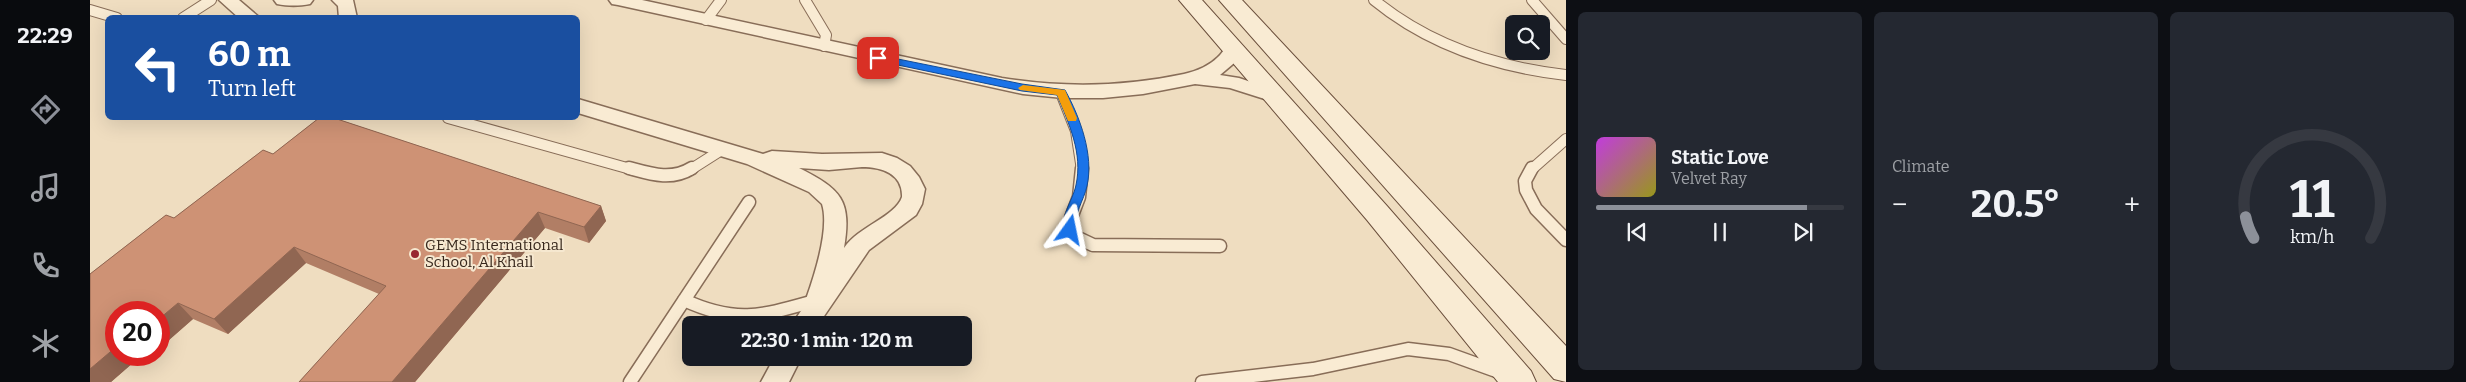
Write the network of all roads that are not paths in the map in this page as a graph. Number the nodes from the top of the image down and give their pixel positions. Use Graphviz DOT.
graph roads {
  1 [pos="211,0"];
  2 [pos="228,0"];
  3 [pos="283,0"];
  4 [pos="304,0"];
  5 [pos="341,0"];
  6 [pos="618,0"];
  7 [pos="721,0"];
  8 [pos="805,0"];
  9 [pos="1190,0"];
  10 [pos="1230,0"];
  11 [pos="1374,0"];
  12 [pos="1532,0"];
  13 [pos="90,10"];
  14 [pos="107,15"];
  15 [pos="188,15"];
  16 [pos="247,15"];
  17 [pos="348,15"];
  18 [pos="706,20"];
  19 [pos="1566,39"];
  20 [pos="824,46"];
  21 [pos="1233,51"];
  22 [pos="1566,75"];
  23 [pos="1194,78"];
  24 [pos="1061,92"];
  25 [pos="1271,95"];
  26 [pos="580,107"];
  27 [pos="455,120"];
  28 [pos="1566,139"];
  29 [pos="723,149"];
  30 [pos="745,155"];
  31 [pos="749,202"];
  32 [pos="1566,240"];
  33 [pos="1220,246"];
  34 [pos="684,300"];
  35 [pos="818,300"];
  36 [pos="810,316"];
  37 [pos="784,366"];
  38 [pos="1566,369"];
  39 [pos="1518,381"];
  40 [pos="630,382"];
  41 [pos="775,382"];
  42 [pos="1202,382"];
  1 -- 15 [label="lane"];
  2 -- 16 [label="street"];
  3 -- 4 [label="street"];
  5 -- 17 [label="street"];
  6 -- 18 [label="street"];
  7 -- 18 [label="lane"];
  8 -- 20 [label="lane"];
  9 -- 21 [label="street"];
  10 -- 38 [label="street"];
  11 -- 22 [label="lane"];
  12 -- 19 [label="lane"];
  13 -- 14 [label="lane"];
  18 -- 20 [label="street"];
  20 -- 24 [label="street"];
  21 -- 23 [label="street"];
  21 -- 25 [label="street"];
  23 -- 24 [label="street"];
  23 -- 25 [label="street"];
  24 -- 33 [label="lane"];
  25 -- 39 [label="street"];
  26 -- 29 [label="street"];
  27 -- 29 [label="lane"];
  28 -- 32 [label="lane"];
  29 -- 30 [label="street"];
  30 -- 35 [label="street"];
  30 -- 35 [label="street"];
  31 -- 34 [label="lane"];
  34 -- 35 [label="lane"];
  34 -- 40 [label="lane"];
  35 -- 36 [label="street"];
  37 -- 41 [label="street"];
  39 -- 42 [label="lane"];
}
